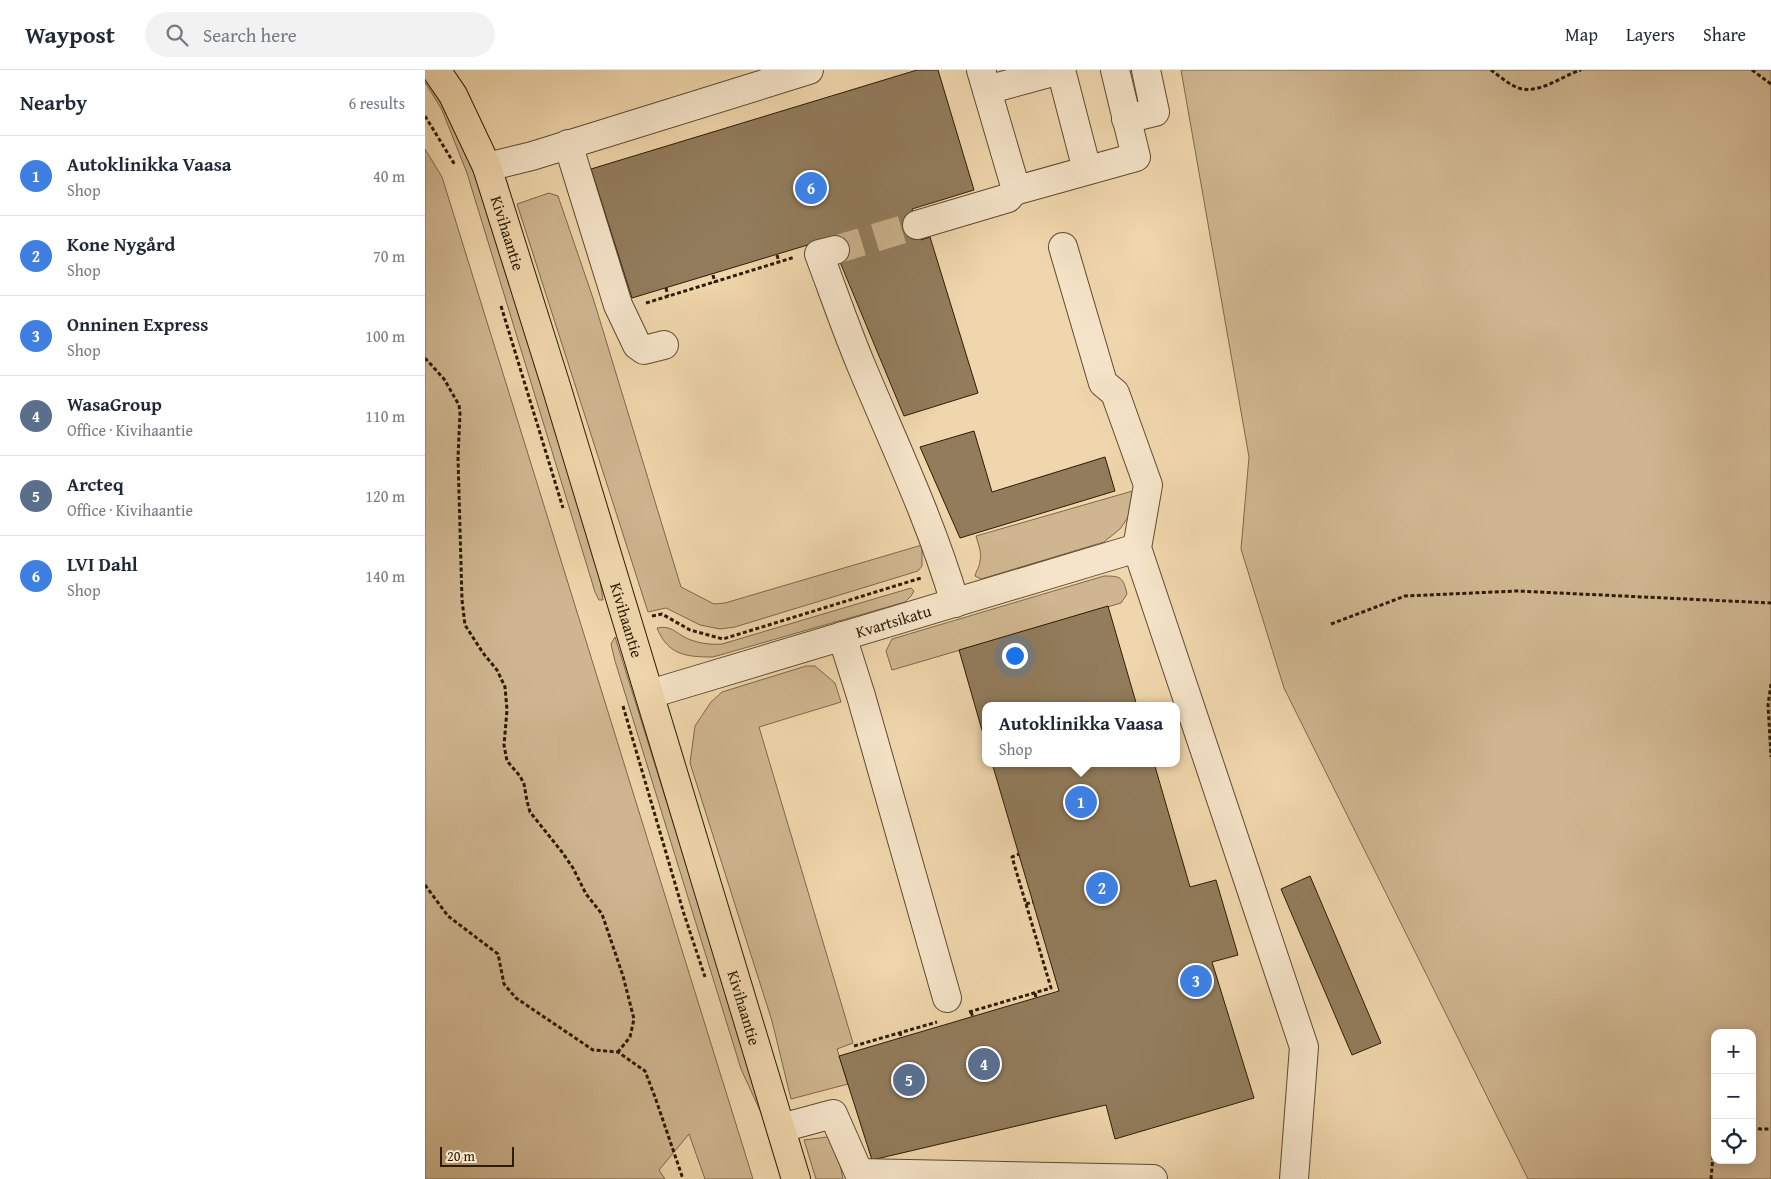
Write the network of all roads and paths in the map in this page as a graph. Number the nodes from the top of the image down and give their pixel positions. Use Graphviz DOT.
graph roads {
  1 [pos="436,70"];
  2 [pos="809,70"];
  3 [pos="1060,70"];
  4 [pos="1115,70"];
  5 [pos="1146,70"];
  6 [pos="1491,70"];
  7 [pos="1581,70"];
  8 [pos="1752,70"];
  9 [pos="984,80"];
  10 [pos="1771,84"];
  11 [pos="425,116"];
  12 [pos="1126,120"];
  13 [pos="568,144"];
  14 [pos="455,166"];
  15 [pos="487,167"];
  16 [pos="1087,170"];
  17 [pos="1013,191"];
  18 [pos="917,225"];
  19 [pos="1063,247"];
  20 [pos="835,250"];
  21 [pos="777,255"];
  22 [pos="779,262"];
  23 [pos="713,275"];
  24 [pos="715,282"];
  25 [pos="666,288"];
  26 [pos="668,296"];
  27 [pos="498,297"];
  28 [pos="664,345"];
  29 [pos="425,358"];
  30 [pos="565,514"];
  31 [pos="1137,548"];
  32 [pos="945,571"];
  33 [pos="955,603"];
  34 [pos="1771,603"];
  35 [pos="628,621"];
  36 [pos="1331,624"];
  37 [pos="842,636"];
  38 [pos="1771,684"];
  39 [pos="650,694"];
  40 [pos="623,704"];
  41 [pos="1771,757"];
  42 [pos="1019,854"];
  43 [pos="425,885"];
  44 [pos="1033,902"];
  45 [pos="1026,904"];
  46 [pos="708,986"];
  47 [pos="1035,993"];
  48 [pos="1036,998"];
  49 [pos="951,1010"];
  50 [pos="971,1012"];
  51 [pos="973,1016"];
  52 [pos="900,1032"];
  53 [pos="901,1038"];
  54 [pos="854,1046"];
  55 [pos="619,1052"];
  56 [pos="1756,1127"];
  57 [pos="781,1128"];
  58 [pos="1771,1129"];
  59 [pos="1712,1164"];
  60 [pos="683,1179"];
  61 [pos="797,1179"];
  62 [pos="1153,1179"];
  63 [pos="1294,1179"];
  64 [pos="1711,1179"];
  1 -- 15 [label="main road, Kivihaantie"];
  2 -- 13 [label="street"];
  3 -- 9 [label="street"];
  3 -- 16 [label="street"];
  4 -- 12 [label="street"];
  5 -- 12 [label="street"];
  6 -- 7 [label="path"];
  8 -- 10 [label="path"];
  9 -- 17 [label="street"];
  11 -- 14 [label="path"];
  12 -- 16 [label="street"];
  13 -- 15 [label="street"];
  13 -- 28 [label="street"];
  15 -- 35 [label="main road, Kivihaantie"];
  16 -- 17 [label="street"];
  17 -- 18 [label="street"];
  19 -- 31 [label="street"];
  20 -- 32 [label="street"];
  21 -- 22 [label="path"];
  23 -- 24 [label="path"];
  25 -- 26 [label="path"];
  27 -- 30 [label="path"];
  29 -- 55 [label="path"];
  31 -- 33 [label="street, Kvartsikatu"];
  31 -- 63 [label="street"];
  32 -- 33 [label="street"];
  32 -- 35 [label="path"];
  33 -- 37 [label="street, Kvartsikatu"];
  34 -- 36 [label="path"];
  35 -- 39 [label="main road, Kivihaantie"];
  37 -- 39 [label="street, Kvartsikatu"];
  37 -- 49 [label="street"];
  38 -- 41 [label="path"];
  39 -- 57 [label="main road, Kivihaantie"];
  40 -- 46 [label="path"];
  42 -- 45 [label="path"];
  43 -- 55 [label="path"];
  44 -- 45 [label="path"];
  45 -- 47 [label="path"];
  47 -- 48 [label="path"];
  47 -- 50 [label="path"];
  49 -- 50 [label="path"];
  49 -- 52 [label="path"];
  50 -- 51 [label="path"];
  52 -- 53 [label="path"];
  52 -- 54 [label="path"];
  55 -- 60 [label="path"];
  56 -- 58 [label="path"];
  57 -- 61 [label="main road, Kivihaantie"];
  57 -- 62 [label="street"];
  59 -- 64 [label="path"];
}
